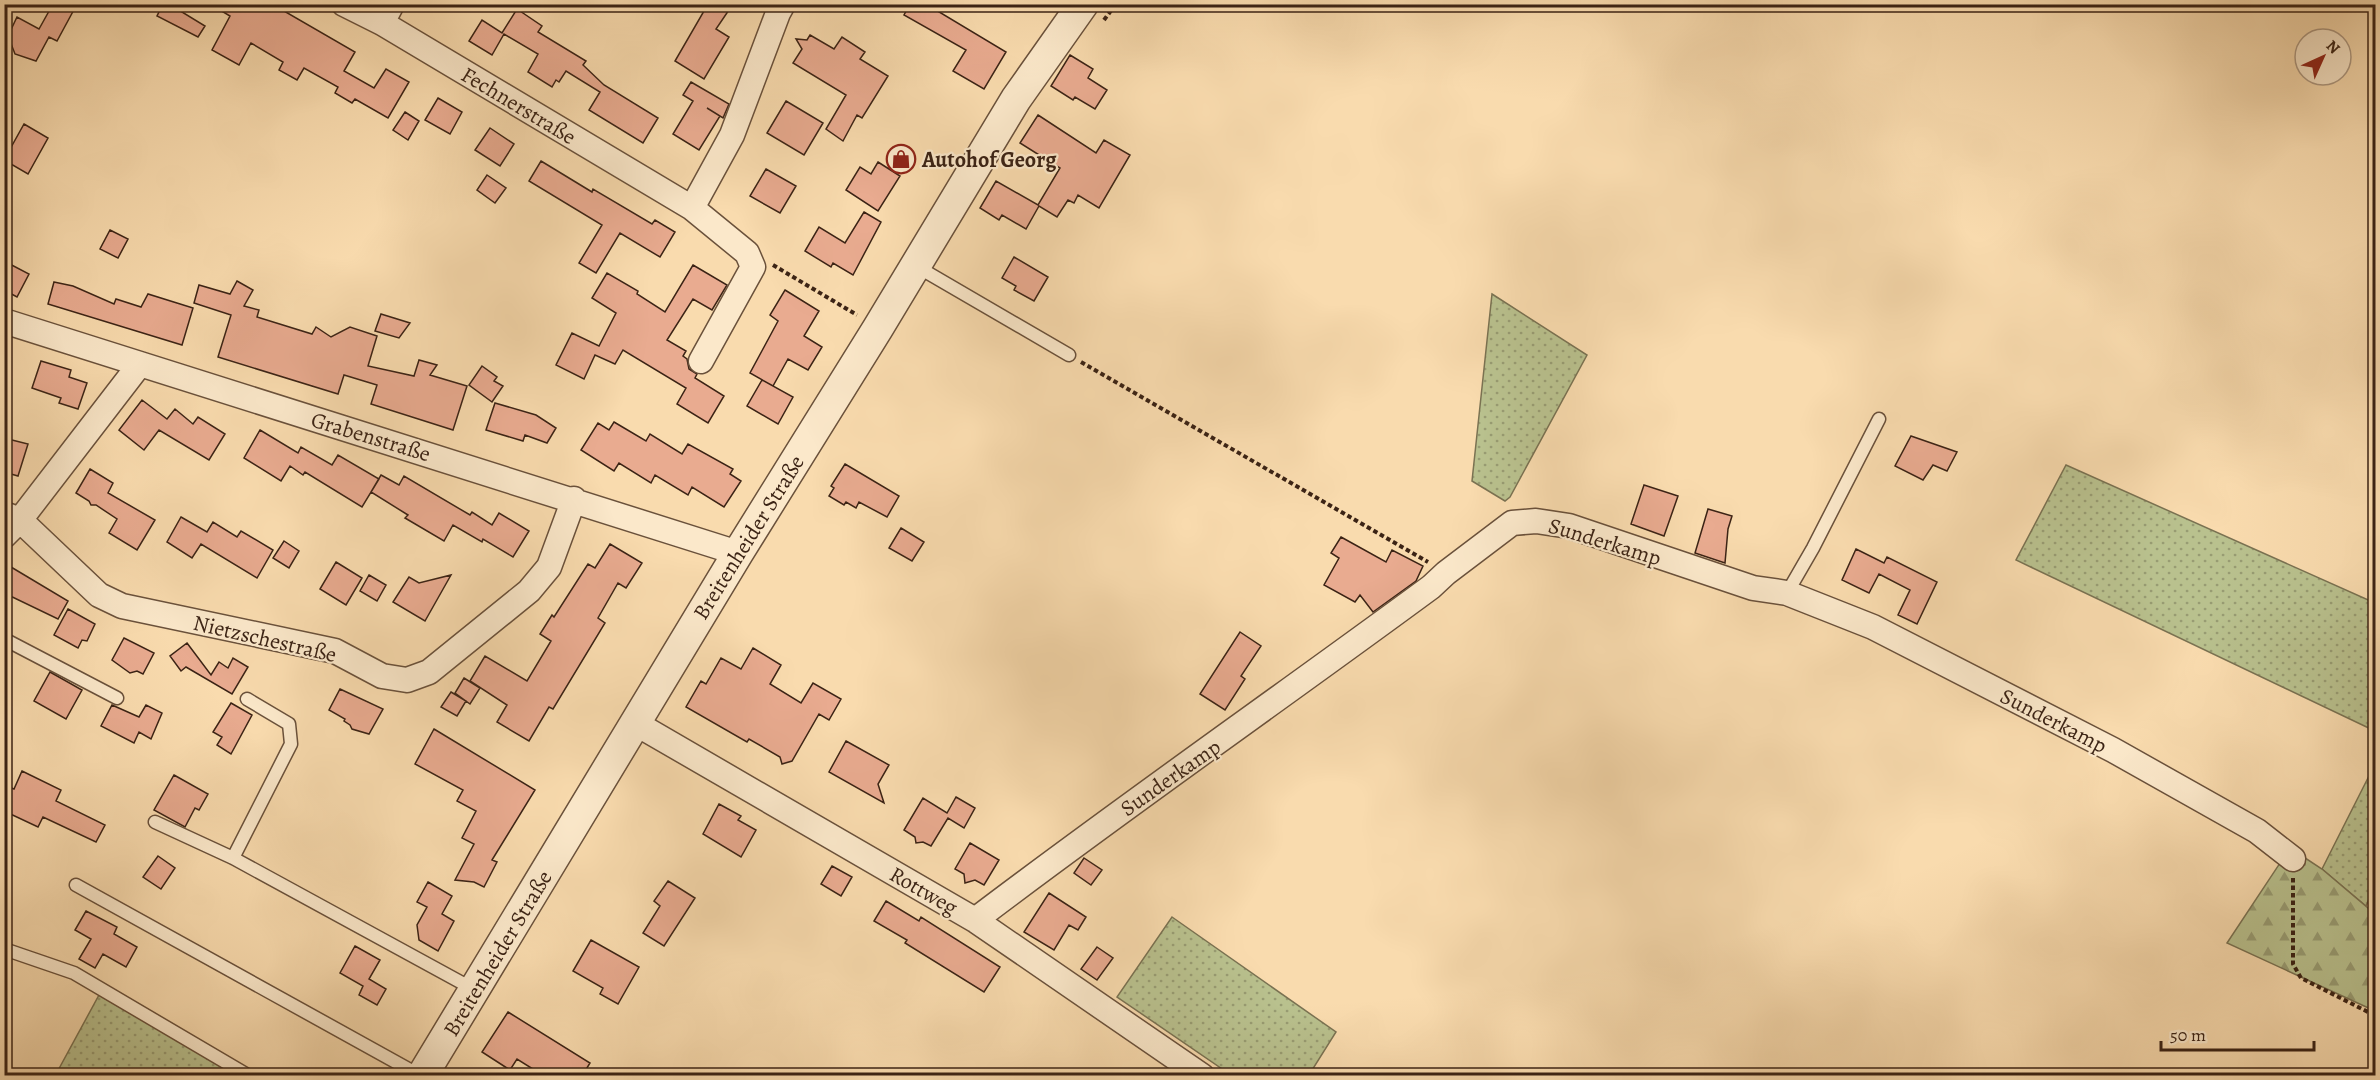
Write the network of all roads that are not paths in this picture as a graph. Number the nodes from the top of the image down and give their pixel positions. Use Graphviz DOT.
graph roads {
  1 [pos="344,4"];
  2 [pos="783,4"];
  3 [pos="1083,4"];
  4 [pos="387,14"];
  5 [pos="692,208"];
  6 [pos="916,266"];
  7 [pos="4,321"];
  8 [pos="1069,355"];
  9 [pos="701,361"];
  10 [pos="140,364"];
  11 [pos="1879,419"];
  12 [pos="574,500"];
  13 [pos="10,523"];
  14 [pos="738,553"];
  15 [pos="1786,592"];
  16 [pos="4,639"];
  17 [pos="117,698"];
  18 [pos="247,699"];
  19 [pos="635,723"];
  20 [pos="155,822"];
  21 [pos="233,858"];
  22 [pos="2293,866"];
  23 [pos="76,885"];
  24 [pos="975,920"];
  25 [pos="4,949"];
  26 [pos="475,990"];
  27 [pos="249,1076"];
  28 [pos="422,1076"];
  29 [pos="1202,1076"];
  1 -- 4 [label="street, Fechnerstraße"];
  2 -- 5 [label="street"];
  3 -- 6 [label="street, Breitenheider Straße"];
  4 -- 5 [label="street, Fechnerstraße"];
  5 -- 9 [label="street, Fechnerstraße"];
  6 -- 8 [label="lane"];
  6 -- 14 [label="street, Breitenheider Straße"];
  7 -- 10 [label="street, Grabenstraße"];
  10 -- 12 [label="street, Grabenstraße"];
  10 -- 13 [label="street"];
  11 -- 15 [label="lane"];
  12 -- 13 [label="street, Nietzschestraße"];
  12 -- 14 [label="street, Grabenstraße"];
  14 -- 19 [label="street, Breitenheider Straße"];
  15 -- 22 [label="street, Sunderkamp"];
  15 -- 24 [label="street, Sunderkamp"];
  16 -- 17 [label="lane"];
  18 -- 21 [label="lane"];
  19 -- 24 [label="street, Rottweg"];
  19 -- 26 [label="street, Breitenheider Straße"];
  20 -- 21 [label="lane"];
  21 -- 26 [label="lane"];
  23 -- 28 [label="lane"];
  24 -- 29 [label="street, Rottweg"];
  25 -- 27 [label="lane"];
  26 -- 28 [label="street, Breitenheider Straße"];
}
